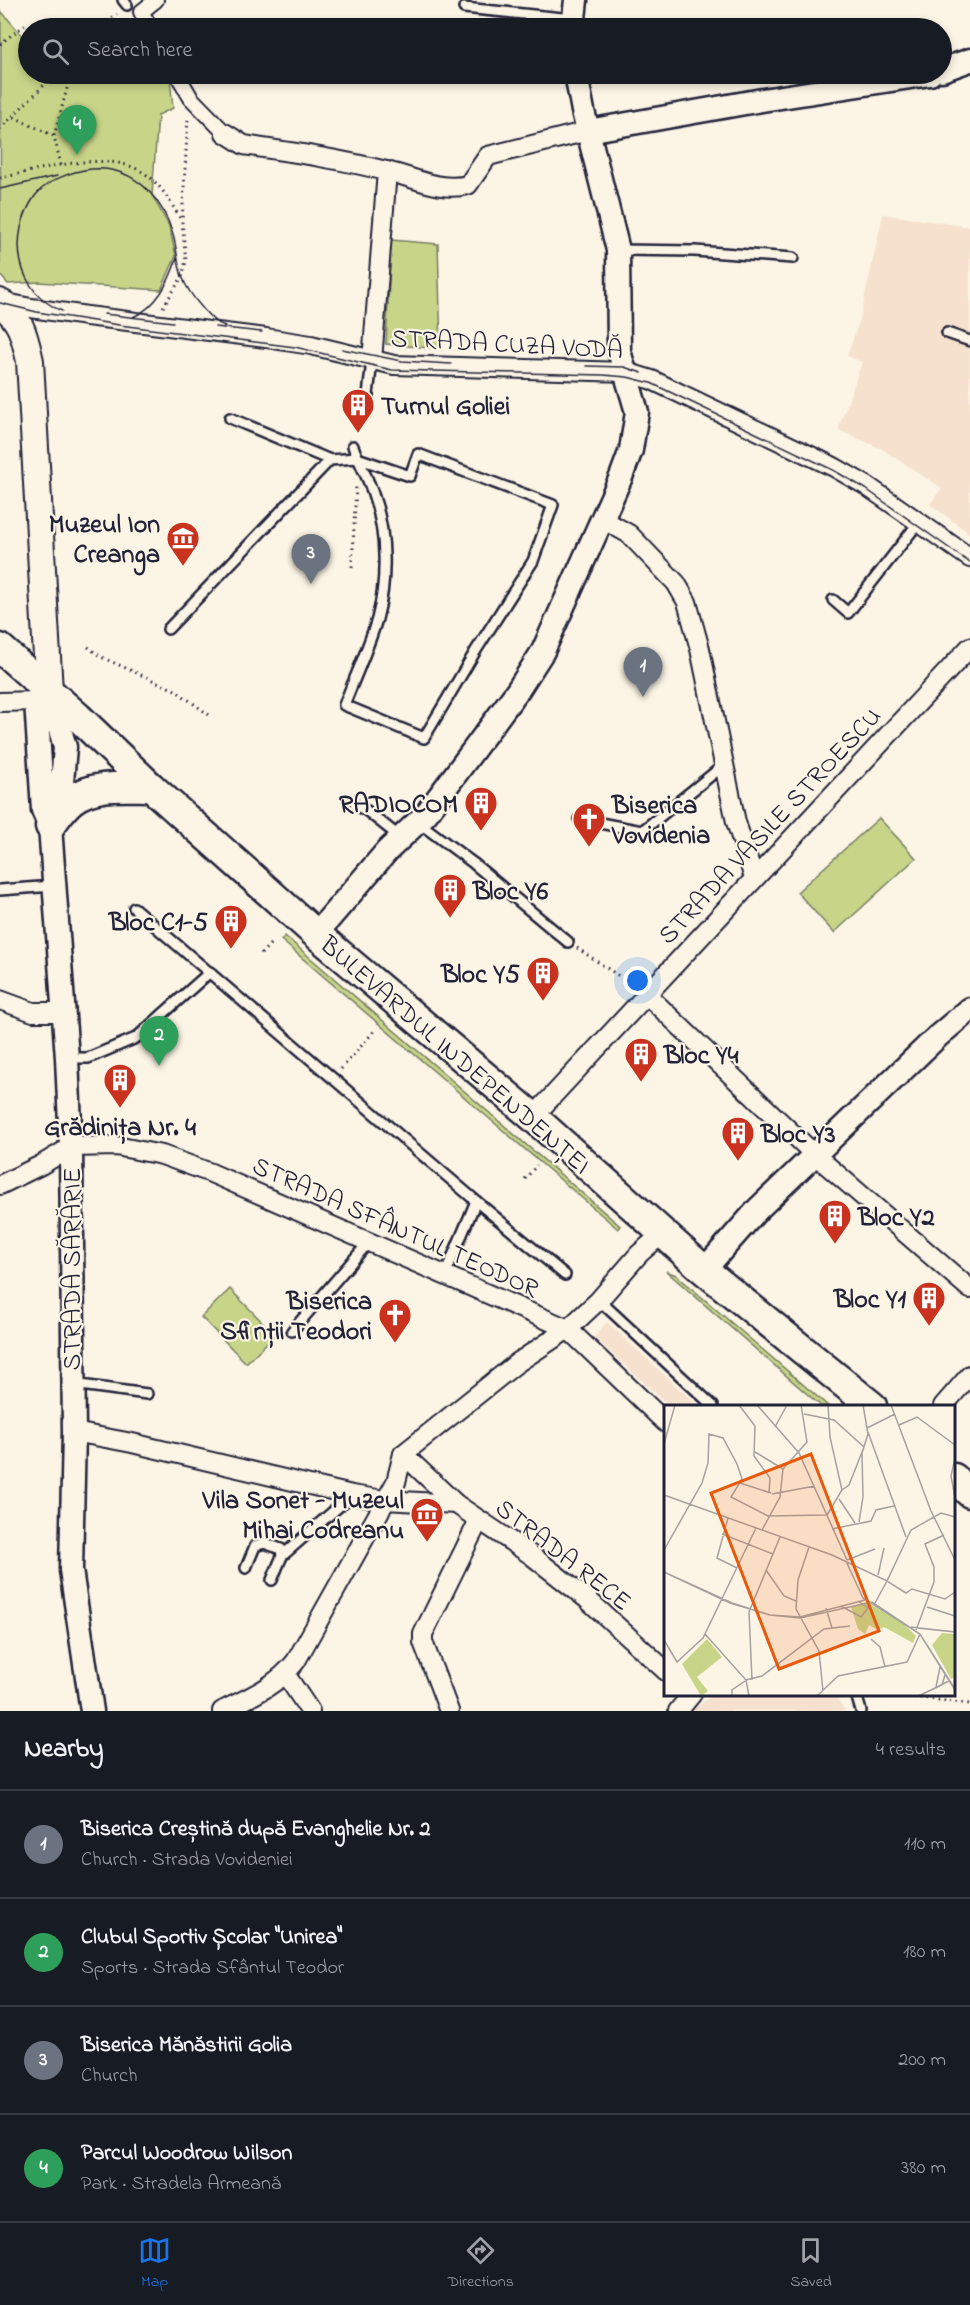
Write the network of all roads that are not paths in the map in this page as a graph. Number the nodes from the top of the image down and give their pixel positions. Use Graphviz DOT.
graph roads {
  1 [pos="156,0"];
  2 [pos="464,8"];
  3 [pos="574,16"];
  4 [pos="145,18"];
  5 [pos="970,60"];
  6 [pos="952,66"];
  7 [pos="183,84"];
  8 [pos="578,84"];
  9 [pos="865,84"];
  10 [pos="588,131"];
  11 [pos="225,133"];
  12 [pos="387,171"];
  13 [pos="618,250"];
  14 [pos="793,258"];
  15 [pos="0,301"];
  16 [pos="947,333"];
  17 [pos="970,341"];
  18 [pos="372,361"];
  19 [pos="626,372"];
  20 [pos="366,412"];
  21 [pos="230,418"];
  22 [pos="353,446"];
  23 [pos="357,458"];
  24 [pos="330,460"];
  25 [pos="602,519"];
  26 [pos="919,522"];
  27 [pos="970,558"];
  28 [pos="833,600"];
  29 [pos="168,629"];
  30 [pos="970,647"];
  31 [pos="0,648"];
  32 [pos="43,696"];
  33 [pos="0,702"];
  34 [pos="724,765"];
  35 [pos="151,787"];
  36 [pos="355,805"];
  37 [pos="579,819"];
  38 [pos="418,822"];
  39 [pos="50,826"];
  40 [pos="401,838"];
  41 [pos="754,878"];
  42 [pos="53,886"];
  43 [pos="0,890"];
  44 [pos="134,908"];
  45 [pos="316,934"];
  46 [pos="568,942"];
  47 [pos="210,972"];
  48 [pos="646,994"];
  49 [pos="0,1000"];
  50 [pos="970,1008"];
  51 [pos="63,1012"];
  52 [pos="67,1058"];
  53 [pos="533,1116"];
  54 [pos="71,1147"];
  55 [pos="815,1155"];
  56 [pos="0,1185"];
  57 [pos="476,1201"];
  58 [pos="663,1233"];
  59 [pos="368,1243"];
  60 [pos="704,1270"];
  61 [pos="445,1275"];
  62 [pos="565,1275"];
  63 [pos="970,1289"];
  64 [pos="599,1300"];
  65 [pos="568,1329"];
  66 [pos="292,1331"];
  67 [pos="970,1375"];
  68 [pos="72,1383"];
  69 [pos="147,1394"];
  70 [pos="711,1405"];
  71 [pos="870,1405"];
  72 [pos="946,1405"];
  73 [pos="664,1421"];
  74 [pos="74,1432"];
  75 [pos="404,1454"];
  76 [pos="955,1479"];
  77 [pos="970,1493"];
  78 [pos="352,1495"];
  79 [pos="384,1500"];
  80 [pos="456,1504"];
  81 [pos="479,1520"];
  82 [pos="282,1556"];
  83 [pos="246,1568"];
  84 [pos="272,1580"];
  85 [pos="664,1669"];
  86 [pos="286,1675"];
  87 [pos="690,1696"];
  88 [pos="856,1696"];
  89 [pos="92,1711"];
  90 [pos="222,1711"];
  91 [pos="310,1711"];
  92 [pos="449,1711"];
  93 [pos="678,1711"];
  94 [pos="861,1711"];
  1 -- 4 [label="street"];
  2 -- 3 [label="lane"];
  5 -- 6 [label="street"];
  7 -- 11 [label="street"];
  8 -- 10 [label="street"];
  9 -- 10 [label="street"];
  10 -- 12 [label="street"];
  10 -- 13 [label="street"];
  11 -- 12 [label="street"];
  12 -- 18 [label="street"];
  13 -- 14 [label="lane"];
  13 -- 19 [label="street"];
  15 -- 18 [label="street, STRADA CUZA VODĂ"];
  15 -- 32 [label="main road, STRADA SĂRĂRIE"];
  16 -- 17 [label="lane"];
  18 -- 19 [label="street, STRADA CUZA VODĂ"];
  18 -- 20 [label="lane"];
  19 -- 25 [label="street"];
  19 -- 26 [label="street, STRADA CUZA VODĂ"];
  21 -- 24 [label="lane"];
  22 -- 23 [label="lane"];
  23 -- 23 [label="lane"];
  23 -- 24 [label="lane"];
  24 -- 29 [label="lane"];
  25 -- 34 [label="street"];
  25 -- 38 [label="street"];
  26 -- 27 [label="street, STRADA CUZA VODĂ"];
  26 -- 28 [label="lane"];
  30 -- 41 [label="street, STRADA VASILE STROESCU"];
  31 -- 32 [label="main road, BULEVARDUL INDEPENDENȚEI"];
  32 -- 33 [label="street"];
  32 -- 35 [label="main road, BULEVARDUL INDEPENDENȚEI"];
  32 -- 39 [label="street, STRADA SĂRĂRIE"];
  34 -- 37 [label="lane"];
  34 -- 41 [label="street"];
  35 -- 39 [label="main road"];
  35 -- 45 [label="main road, BULEVARDUL INDEPENDENȚEI"];
  36 -- 40 [label="lane"];
  38 -- 40 [label="street"];
  38 -- 46 [label="lane"];
  39 -- 42 [label="street, STRADA SĂRĂRIE"];
  40 -- 45 [label="street"];
  41 -- 48 [label="street, STRADA VASILE STROESCU"];
  42 -- 43 [label="lane"];
  42 -- 51 [label="street, STRADA SĂRĂRIE"];
  44 -- 47 [label="lane"];
  45 -- 53 [label="main road, BULEVARDUL INDEPENDENȚEI"];
  47 -- 52 [label="lane"];
  47 -- 57 [label="lane"];
  48 -- 53 [label="street, STRADA VASILE STROESCU"];
  48 -- 55 [label="street"];
  49 -- 51 [label="street"];
  50 -- 55 [label="street"];
  51 -- 52 [label="street, STRADA SĂRĂRIE"];
  52 -- 54 [label="street, STRADA SĂRĂRIE"];
  53 -- 58 [label="main road, BULEVARDUL INDEPENDENȚEI"];
  54 -- 56 [label="street"];
  54 -- 59 [label="street, STRADA SFÂNTUL TEODOR"];
  54 -- 68 [label="street, STRADA SĂRĂRIE"];
  55 -- 60 [label="street"];
  55 -- 63 [label="street"];
  57 -- 61 [label="lane"];
  57 -- 62 [label="lane"];
  58 -- 60 [label="main road, BULEVARDUL INDEPENDENȚEI"];
  58 -- 64 [label="street"];
  59 -- 61 [label="street, STRADA SFÂNTUL TEODOR"];
  59 -- 66 [label="lane"];
  60 -- 71 [label="main road, BULEVARDUL INDEPENDENȚEI"];
  61 -- 65 [label="street, STRADA SFÂNTUL TEODOR"];
  64 -- 65 [label="street"];
  64 -- 70 [label="lane"];
  65 -- 73 [label="street, STRADA SFÂNTUL TEODOR"];
  65 -- 75 [label="street"];
  67 -- 72 [label="street"];
  68 -- 69 [label="lane"];
  68 -- 74 [label="street, STRADA SĂRĂRIE"];
  74 -- 78 [label="street, STRADA RECE"];
  74 -- 89 [label="street, STRADA SĂRĂRIE"];
  75 -- 79 [label="street"];
  75 -- 80 [label="street, STRADA RECE"];
  76 -- 77 [label="main road"];
  78 -- 79 [label="street, STRADA RECE"];
  78 -- 82 [label="lane"];
  79 -- 80 [label="street, STRADA RECE"];
  79 -- 86 [label="street"];
  80 -- 81 [label="street, STRADA RECE"];
  81 -- 85 [label="street, STRADA RECE"];
  81 -- 92 [label="street"];
  82 -- 83 [label="lane"];
  82 -- 84 [label="lane"];
  86 -- 90 [label="street"];
  86 -- 91 [label="street"];
  87 -- 93 [label="street"];
  88 -- 94 [label="lane"];
}
